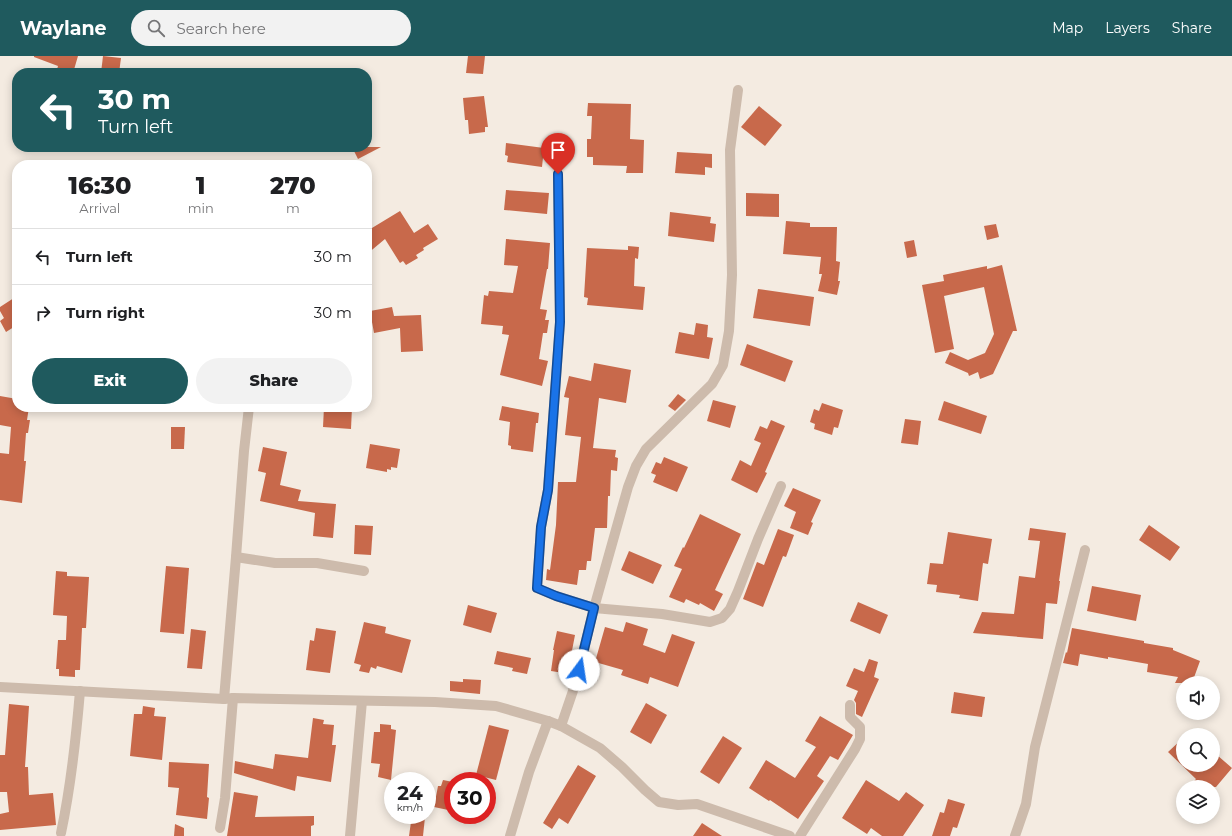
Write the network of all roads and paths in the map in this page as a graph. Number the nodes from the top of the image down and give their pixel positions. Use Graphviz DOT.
graph roads {
  1 [pos="738,90"];
  2 [pos="558,174"];
  3 [pos="249,412"];
  4 [pos="781,486"];
  5 [pos="1085,550"];
  6 [pos="236,557"];
  7 [pos="364,571"];
  8 [pos="594,608"];
  9 [pos="0,688"];
  10 [pos="80,691"];
  11 [pos="229,698"];
  12 [pos="362,701"];
  13 [pos="850,705"];
  14 [pos="548,721"];
  15 [pos="561,726"];
  16 [pos="220,828"];
  17 [pos="61,833"];
  18 [pos="350,836"];
  19 [pos="510,836"];
  20 [pos="790,836"];
  21 [pos="800,836"];
  22 [pos="1015,836"];
  1 -- 8 [label="street"];
  2 -- 8 [label="street"];
  3 -- 6 [label="street"];
  4 -- 8 [label="street"];
  5 -- 22 [label="street"];
  6 -- 7 [label="street"];
  6 -- 11 [label="street"];
  8 -- 15 [label="street"];
  9 -- 10 [label="street"];
  10 -- 11 [label="street"];
  10 -- 17 [label="street"];
  11 -- 12 [label="street"];
  11 -- 16 [label="street"];
  12 -- 14 [label="street"];
  12 -- 18 [label="street"];
  13 -- 21 [label="street"];
  14 -- 15 [label="street"];
  14 -- 19 [label="street"];
  15 -- 20 [label="street"];
}
